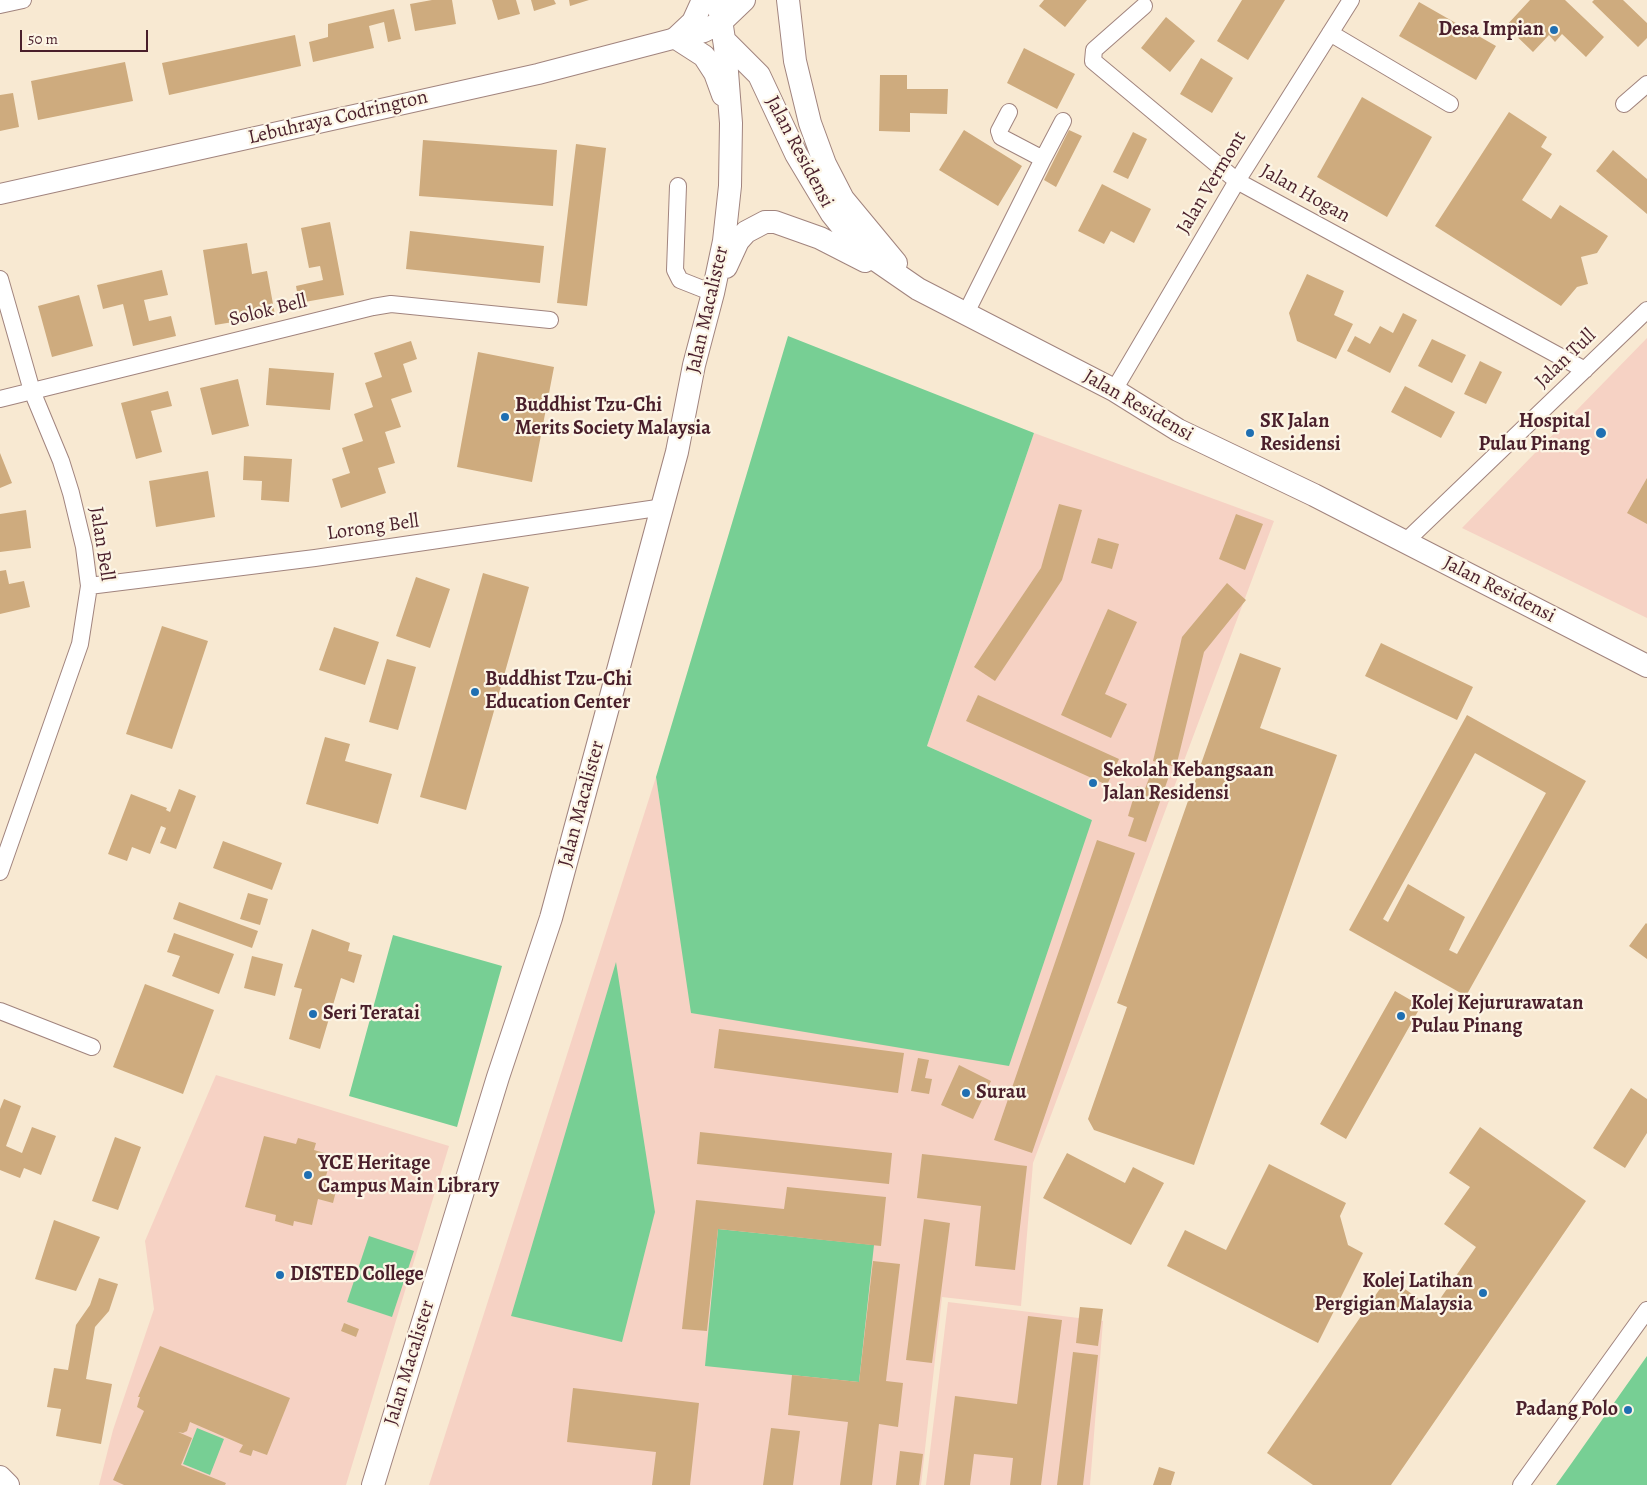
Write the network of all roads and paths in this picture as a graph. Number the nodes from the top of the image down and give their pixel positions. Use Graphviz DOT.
graph roads {
  1 [pos="23,0"];
  2 [pos="703,0"];
  3 [pos="718,0"];
  4 [pos="744,0"];
  5 [pos="788,0"];
  6 [pos="1351,0"];
  7 [pos="0,6"];
  8 [pos="1144,6"];
  9 [pos="723,31"];
  10 [pos="1330,33"];
  11 [pos="676,38"];
  12 [pos="1647,84"];
  13 [pos="1450,104"];
  14 [pos="1624,104"];
  15 [pos="1009,112"];
  16 [pos="730,115"];
  17 [pos="1064,120"];
  18 [pos="1043,159"];
  19 [pos="1237,181"];
  20 [pos="678,186"];
  21 [pos="0,194"];
  22 [pos="0,280"];
  23 [pos="918,289"];
  24 [pos="714,293"];
  25 [pos="1647,310"];
  26 [pos="966,313"];
  27 [pos="550,320"];
  28 [pos="1585,370"];
  29 [pos="32,390"];
  30 [pos="1114,390"];
  31 [pos="0,399"];
  32 [pos="664,507"];
  33 [pos="1405,542"];
  34 [pos="89,586"];
  35 [pos="1647,666"];
  36 [pos="0,872"];
  37 [pos="0,1011"];
  38 [pos="92,1047"];
  39 [pos="1647,1310"];
  40 [pos="0,1477"];
  41 [pos="8,1485"];
  42 [pos="373,1485"];
  43 [pos="1521,1485"];
  1 -- 7 [label="street"];
  2 -- 11 [label="main road"];
  3 -- 9 [label="main road, Jalan Macalister"];
  4 -- 9 [label="main road"];
  5 -- 23 [label="main road"];
  6 -- 10 [label="street, Jalan Vermont"];
  8 -- 19 [label="street, Jalan Hogan"];
  9 -- 11 [label="main road, Lebuhraya Codrington"];
  9 -- 16 [label="main road, Jalan Macalister"];
  9 -- 23 [label="main road, Jalan Residensi"];
  10 -- 13 [label="street"];
  10 -- 19 [label="street, Jalan Vermont"];
  11 -- 16 [label="main road"];
  11 -- 21 [label="street, Lebuhraya Codrington"];
  12 -- 14 [label="street"];
  15 -- 18 [label="street"];
  16 -- 24 [label="main road, Jalan Macalister"];
  17 -- 18 [label="street"];
  18 -- 26 [label="street"];
  19 -- 28 [label="street, Jalan Hogan"];
  19 -- 30 [label="street, Jalan Vermont"];
  20 -- 24 [label="street"];
  22 -- 29 [label="street, Jalan Bell"];
  23 -- 24 [label="main road"];
  23 -- 26 [label="main road, Jalan Residensi"];
  24 -- 32 [label="main road, Jalan Macalister"];
  25 -- 28 [label="street, Jalan Tull"];
  26 -- 30 [label="main road, Jalan Residensi"];
  27 -- 29 [label="street, Solok Bell"];
  28 -- 33 [label="street, Jalan Tull"];
  29 -- 31 [label="street, Solok Bell"];
  29 -- 34 [label="street, Jalan Bell"];
  30 -- 33 [label="main road, Jalan Residensi"];
  32 -- 34 [label="street, Lorong Bell"];
  32 -- 42 [label="main road, Jalan Macalister"];
  33 -- 35 [label="main road, Jalan Residensi"];
  34 -- 36 [label="street, Jalan Bell"];
  37 -- 38 [label="street"];
  39 -- 43 [label="street"];
  40 -- 41 [label="main road"];
}
